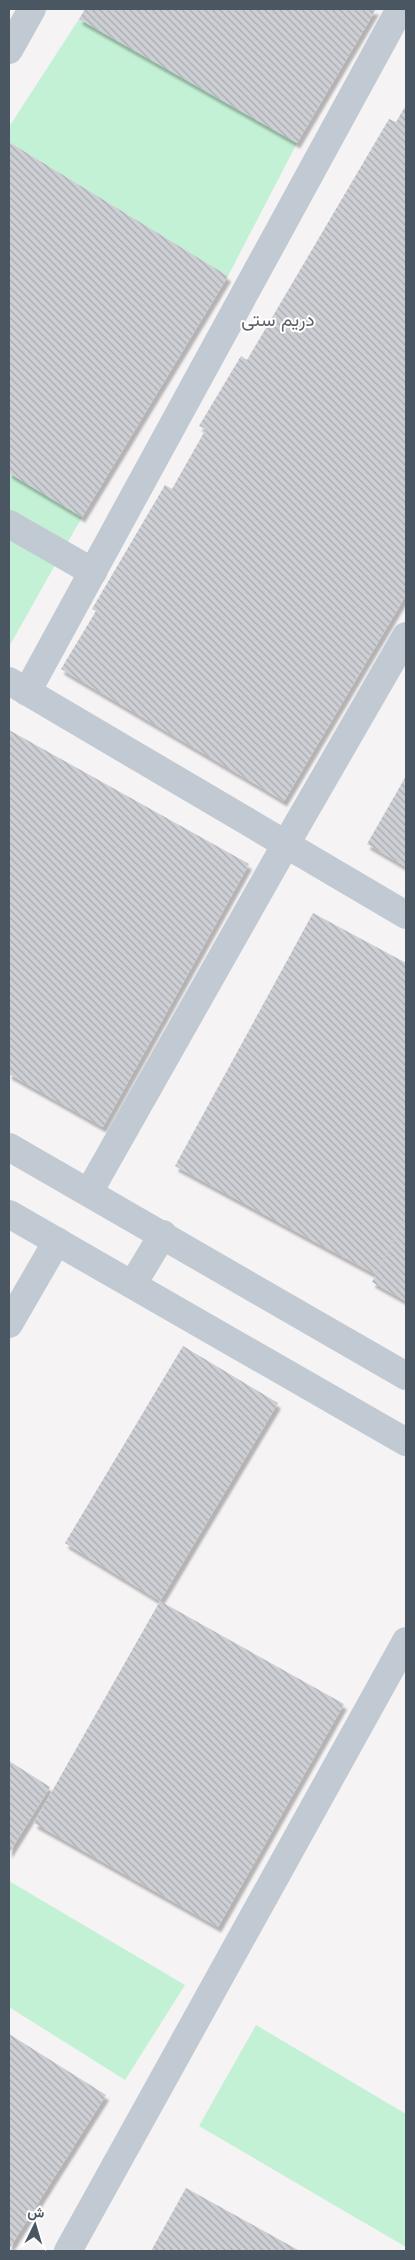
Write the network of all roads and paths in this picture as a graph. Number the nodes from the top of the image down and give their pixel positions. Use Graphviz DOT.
graph roads {
  1 [pos="32,9"];
  2 [pos="400,9"];
  3 [pos="9,50"];
  4 [pos="9,524"];
  5 [pos="93,572"];
  6 [pos="406,636"];
  7 [pos="18,687"];
  8 [pos="286,844"];
  9 [pos="406,915"];
  10 [pos="9,1147"];
  11 [pos="89,1192"];
  12 [pos="9,1214"];
  13 [pos="162,1234"];
  14 [pos="57,1241"];
  15 [pos="133,1284"];
  16 [pos="9,1324"];
  17 [pos="406,1376"];
  18 [pos="406,1442"];
  19 [pos="406,1641"];
  20 [pos="68,2251"];
  1 -- 3 [label="street"];
  2 -- 5 [label="street"];
  4 -- 5 [label="street"];
  5 -- 7 [label="street"];
  6 -- 8 [label="street"];
  7 -- 8 [label="street"];
  8 -- 9 [label="street"];
  8 -- 11 [label="street"];
  10 -- 11 [label="street"];
  11 -- 13 [label="street"];
  12 -- 14 [label="street"];
  13 -- 15 [label="street"];
  13 -- 17 [label="street"];
  14 -- 15 [label="street"];
  14 -- 16 [label="street"];
  15 -- 18 [label="street"];
  19 -- 20 [label="street"];
}
